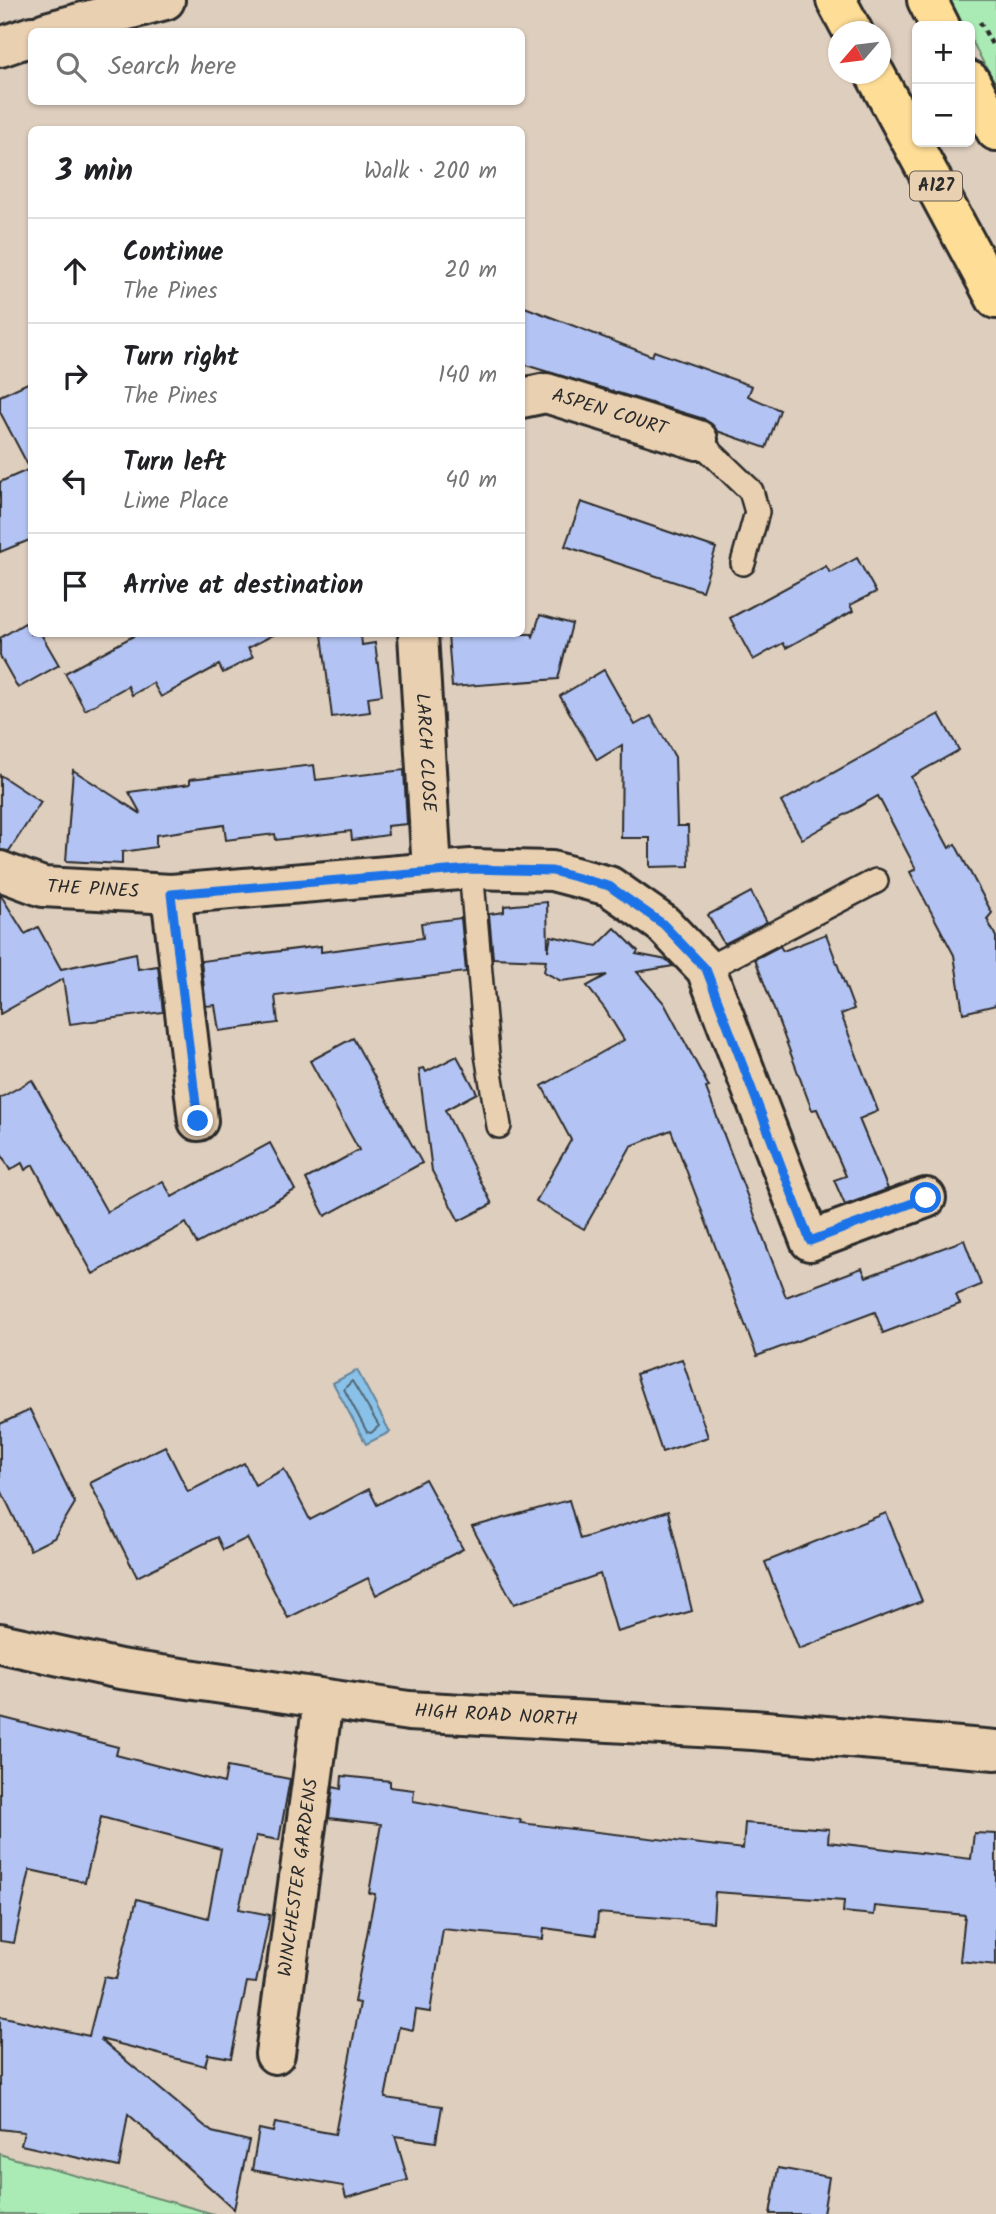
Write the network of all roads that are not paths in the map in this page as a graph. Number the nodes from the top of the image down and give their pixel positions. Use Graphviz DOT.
graph roads {
  1 [pos="165,0"];
  2 [pos="836,0"];
  3 [pos="927,0"];
  4 [pos="847,21"];
  5 [pos="938,21"];
  6 [pos="61,28"];
  7 [pos="28,37"];
  8 [pos="0,47"];
  9 [pos="881,84"];
  10 [pos="972,84"];
  11 [pos="996,131"];
  12 [pos="996,299"];
  13 [pos="525,397"];
  14 [pos="698,440"];
  15 [pos="743,563"];
  16 [pos="418,637"];
  17 [pos="471,869"];
  18 [pos="432,871"];
  19 [pos="0,872"];
  20 [pos="876,881"];
  21 [pos="171,894"];
  22 [pos="706,969"];
  23 [pos="198,1121"];
  24 [pos="499,1126"];
  25 [pos="926,1198"];
  26 [pos="0,1643"];
  27 [pos="323,1700"];
  28 [pos="996,1750"];
  29 [pos="275,2054"];
  1 -- 6 [label="street"];
  2 -- 4 [label="highway"];
  3 -- 5 [label="highway"];
  7 -- 8 [label="street"];
  9 -- 12 [label="highway, A127"];
  10 -- 11 [label="highway"];
  13 -- 14 [label="street, ASPEN COURT"];
  14 -- 15 [label="lane"];
  16 -- 18 [label="street, LARCH CLOSE"];
  17 -- 18 [label="street, THE PINES"];
  17 -- 22 [label="street, THE PINES"];
  17 -- 24 [label="lane"];
  18 -- 21 [label="street, THE PINES"];
  19 -- 21 [label="street, THE PINES"];
  20 -- 22 [label="lane"];
  21 -- 23 [label="street"];
  22 -- 25 [label="street, THE PINES"];
  26 -- 27 [label="street, HIGH ROAD NORTH"];
  27 -- 28 [label="street, HIGH ROAD NORTH"];
  27 -- 29 [label="street, WINCHESTER GARDENS"];
}
